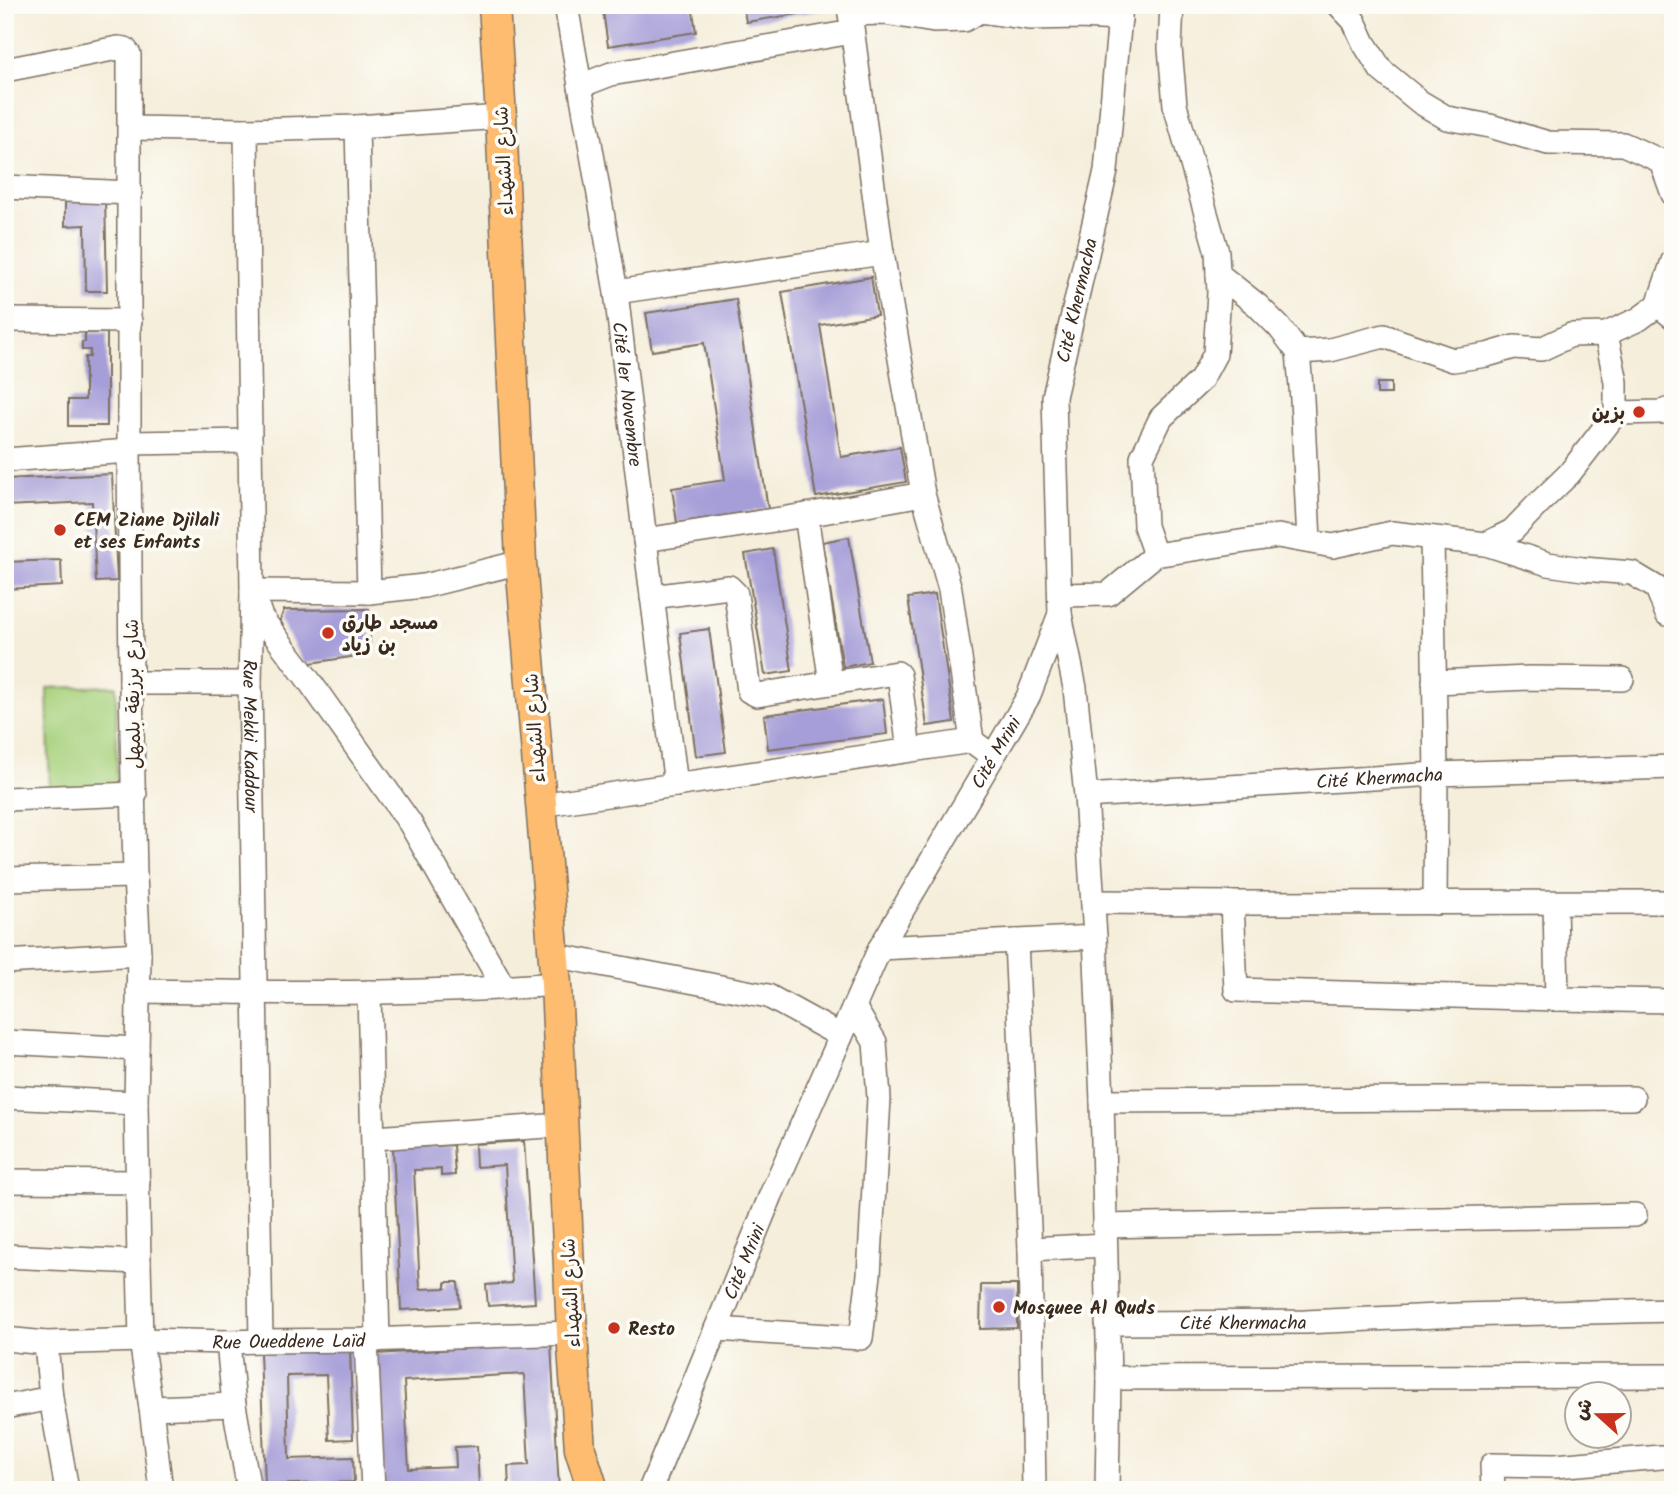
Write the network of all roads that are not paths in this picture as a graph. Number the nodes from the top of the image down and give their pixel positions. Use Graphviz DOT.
graph roads {
  1 [pos="494,5"];
  2 [pos="566,5"];
  3 [pos="1172,5"];
  4 [pos="1339,5"];
  5 [pos="1121,12"];
  6 [pos="850,17"];
  7 [pos="5,71"];
  8 [pos="580,86"];
  9 [pos="501,117"];
  10 [pos="357,127"];
  11 [pos="130,128"];
  12 [pos="246,130"];
  13 [pos="1667,166"];
  14 [pos="5,187"];
  15 [pos="130,193"];
  16 [pos="1673,194"];
  17 [pos="882,253"];
  18 [pos="1673,261"];
  19 [pos="1218,274"];
  20 [pos="616,292"];
  21 [pos="1665,311"];
  22 [pos="5,320"];
  23 [pos="130,321"];
  24 [pos="1605,334"];
  25 [pos="1297,352"];
  26 [pos="1673,408"];
  27 [pos="1616,413"];
  28 [pos="250,441"];
  29 [pos="129,447"];
  30 [pos="5,460"];
  31 [pos="923,494"];
  32 [pos="806,515"];
  33 [pos="1432,538"];
  34 [pos="645,540"];
  35 [pos="1309,541"];
  36 [pos="1486,544"];
  37 [pos="1155,555"];
  38 [pos="522,562"];
  39 [pos="252,591"];
  40 [pos="369,592"];
  41 [pos="652,597"];
  42 [pos="1060,604"];
  43 [pos="1673,613"];
  44 [pos="1622,679"];
  45 [pos="1434,682"];
  46 [pos="131,683"];
  47 [pos="250,683"];
  48 [pos="831,683"];
  49 [pos="972,741"];
  50 [pos="909,750"];
  51 [pos="993,755"];
  52 [pos="1673,767"];
  53 [pos="1436,774"];
  54 [pos="677,785"];
  55 [pos="135,794"];
  56 [pos="1086,796"];
  57 [pos="5,799"];
  58 [pos="540,805"];
  59 [pos="135,876"];
  60 [pos="5,879"];
  61 [pos="1093,902"];
  62 [pos="1555,902"];
  63 [pos="1673,902"];
  64 [pos="1435,903"];
  65 [pos="1232,904"];
  66 [pos="1095,937"];
  67 [pos="1016,941"];
  68 [pos="880,948"];
  69 [pos="139,954"];
  70 [pos="553,955"];
  71 [pos="5,962"];
  72 [pos="556,984"];
  73 [pos="504,988"];
  74 [pos="138,991"];
  75 [pos="369,992"];
  76 [pos="256,993"];
  77 [pos="1557,999"];
  78 [pos="1673,1001"];
  79 [pos="854,1007"];
  80 [pos="841,1036"];
  81 [pos="5,1042"];
  82 [pos="136,1049"];
  83 [pos="5,1097"];
  84 [pos="1633,1098"];
  85 [pos="1102,1101"];
  86 [pos="136,1103"];
  87 [pos="562,1125"];
  88 [pos="374,1138"];
  89 [pos="5,1181"];
  90 [pos="138,1182"];
  91 [pos="1635,1215"];
  92 [pos="1105,1236"];
  93 [pos="1030,1249"];
  94 [pos="5,1256"];
  95 [pos="139,1262"];
  96 [pos="1673,1310"];
  97 [pos="1107,1322"];
  98 [pos="716,1329"];
  99 [pos="572,1333"];
  100 [pos="5,1339"];
  101 [pos="141,1340"];
  102 [pos="261,1340"];
  103 [pos="372,1340"];
  104 [pos="228,1342"];
  105 [pos="46,1343"];
  106 [pos="1673,1376"];
  107 [pos="1108,1378"];
  108 [pos="51,1398"];
  109 [pos="234,1405"];
  110 [pos="5,1407"];
  111 [pos="151,1408"];
  112 [pos="580,1449"];
  113 [pos="1661,1457"];
  114 [pos="67,1490"];
  115 [pos="161,1490"];
  116 [pos="249,1490"];
  117 [pos="373,1490"];
  118 [pos="572,1490"];
  119 [pos="593,1490"];
  120 [pos="650,1490"];
  121 [pos="1034,1490"];
  122 [pos="1107,1490"];
  123 [pos="1493,1490"];
  1 -- 9 [label="main road, شارع الشهداء"];
  2 -- 8 [label="street, Cité 1er Novembre"];
  3 -- 19 [label="street"];
  4 -- 13 [label="street"];
  5 -- 6 [label="street"];
  5 -- 42 [label="street, Cité Khermacha"];
  6 -- 8 [label="street"];
  6 -- 17 [label="street"];
  7 -- 11 [label="street, شارع برزيقة بلمهل"];
  8 -- 20 [label="street, Cité 1er Novembre"];
  9 -- 10 [label="street"];
  9 -- 38 [label="main road, شارع الشهداء"];
  10 -- 12 [label="street"];
  10 -- 40 [label="street"];
  11 -- 12 [label="street"];
  11 -- 15 [label="street, شارع برزيقة بلمهل"];
  12 -- 28 [label="street, Rue Mekki Kaddour"];
  13 -- 16 [label="street"];
  14 -- 15 [label="street"];
  15 -- 23 [label="street, شارع برزيقة بلمهل"];
  17 -- 20 [label="street"];
  17 -- 31 [label="street"];
  18 -- 21 [label="street"];
  19 -- 25 [label="street"];
  19 -- 37 [label="street"];
  20 -- 34 [label="street, Cité 1er Novembre"];
  21 -- 24 [label="street"];
  22 -- 23 [label="street"];
  23 -- 29 [label="street, شارع برزيقة بلمهل"];
  24 -- 25 [label="street"];
  24 -- 27 [label="street"];
  25 -- 35 [label="street"];
  26 -- 27 [label="street"];
  27 -- 36 [label="street"];
  28 -- 29 [label="street"];
  28 -- 39 [label="street, Rue Mekki Kaddour"];
  29 -- 30 [label="street"];
  29 -- 46 [label="street, شارع برزيقة بلمهل"];
  31 -- 32 [label="street"];
  31 -- 49 [label="street"];
  32 -- 34 [label="street"];
  32 -- 48 [label="street"];
  33 -- 35 [label="street"];
  33 -- 36 [label="street"];
  33 -- 45 [label="street"];
  34 -- 41 [label="street, Cité 1er Novembre"];
  35 -- 37 [label="street"];
  36 -- 43 [label="street"];
  37 -- 42 [label="street"];
  38 -- 40 [label="street"];
  38 -- 58 [label="main road, شارع الشهداء"];
  39 -- 40 [label="street"];
  39 -- 47 [label="street, Rue Mekki Kaddour"];
  39 -- 73 [label="street"];
  41 -- 48 [label="street"];
  41 -- 54 [label="street, Cité 1er Novembre"];
  42 -- 51 [label="street, Cité Mrini"];
  42 -- 56 [label="street, Cité Khermacha"];
  44 -- 45 [label="street"];
  45 -- 53 [label="street"];
  46 -- 47 [label="street"];
  46 -- 55 [label="street, شارع برزيقة بلمهل"];
  47 -- 76 [label="street, Rue Mekki Kaddour"];
  48 -- 50 [label="street"];
  49 -- 50 [label="street"];
  49 -- 51 [label="street"];
  50 -- 54 [label="street"];
  51 -- 68 [label="street, Cité Mrini"];
  52 -- 53 [label="street, Cité Khermacha"];
  53 -- 56 [label="street, Cité Khermacha"];
  53 -- 64 [label="street"];
  54 -- 58 [label="street"];
  55 -- 57 [label="street"];
  55 -- 59 [label="street, شارع برزيقة بلمهل"];
  56 -- 61 [label="street, Cité Khermacha"];
  58 -- 70 [label="main road, شارع الشهداء"];
  59 -- 60 [label="street"];
  59 -- 69 [label="street, شارع برزيقة بلمهل"];
  61 -- 65 [label="street"];
  61 -- 66 [label="street, Cité Khermacha"];
  62 -- 63 [label="street"];
  62 -- 64 [label="street"];
  62 -- 77 [label="street"];
  64 -- 65 [label="street"];
  65 -- 77 [label="street"];
  66 -- 67 [label="street"];
  66 -- 85 [label="street, Cité Khermacha"];
  67 -- 68 [label="street"];
  67 -- 93 [label="street"];
  68 -- 79 [label="street, Cité Mrini"];
  69 -- 71 [label="street"];
  69 -- 74 [label="street, شارع برزيقة بلمهل"];
  70 -- 72 [label="main road, شارع الشهداء"];
  70 -- 80 [label="street"];
  72 -- 73 [label="street"];
  72 -- 87 [label="main road, شارع الشهداء"];
  73 -- 75 [label="street"];
  74 -- 76 [label="street"];
  74 -- 82 [label="street, شارع برزيقة بلمهل"];
  75 -- 76 [label="street"];
  75 -- 88 [label="street"];
  76 -- 102 [label="street, Rue Mekki Kaddour"];
  77 -- 78 [label="street"];
  79 -- 80 [label="street, Cité Mrini"];
  79 -- 98 [label="street"];
  80 -- 98 [label="street, Cité Mrini"];
  81 -- 82 [label="street"];
  82 -- 86 [label="street, شارع برزيقة بلمهل"];
  83 -- 86 [label="street"];
  84 -- 85 [label="street"];
  85 -- 92 [label="street, Cité Khermacha"];
  86 -- 90 [label="street, شارع برزيقة بلمهل"];
  87 -- 88 [label="street"];
  87 -- 99 [label="main road, شارع الشهداء"];
  88 -- 103 [label="street"];
  89 -- 90 [label="street"];
  90 -- 95 [label="street, شارع برزيقة بلمهل"];
  91 -- 92 [label="street"];
  92 -- 93 [label="street"];
  92 -- 97 [label="street, Cité Khermacha"];
  93 -- 121 [label="street"];
  94 -- 95 [label="street"];
  95 -- 101 [label="street, شارع برزيقة بلمهل"];
  96 -- 97 [label="street, Cité Khermacha"];
  97 -- 107 [label="street, Cité Khermacha"];
  98 -- 120 [label="street, Cité Mrini"];
  99 -- 103 [label="street, Rue Oueddene Laïd"];
  99 -- 112 [label="main road, شارع الشهداء"];
  100 -- 105 [label="street, Rue Oueddene Laïd"];
  101 -- 104 [label="street, Rue Oueddene Laïd"];
  101 -- 105 [label="street, Rue Oueddene Laïd"];
  101 -- 111 [label="street, شارع برزيقة بلمهل"];
  102 -- 103 [label="street, Rue Oueddene Laïd"];
  102 -- 104 [label="street, Rue Oueddene Laïd"];
  103 -- 117 [label="street"];
  104 -- 109 [label="street"];
  105 -- 108 [label="street"];
  106 -- 107 [label="street"];
  107 -- 122 [label="street, Cité Khermacha"];
  108 -- 110 [label="street"];
  108 -- 114 [label="street"];
  109 -- 111 [label="street"];
  109 -- 116 [label="street"];
  111 -- 115 [label="street, شارع برزيقة بلمهل"];
  112 -- 118 [label="main road"];
  112 -- 119 [label="main road"];
  113 -- 123 [label="street"];
}
